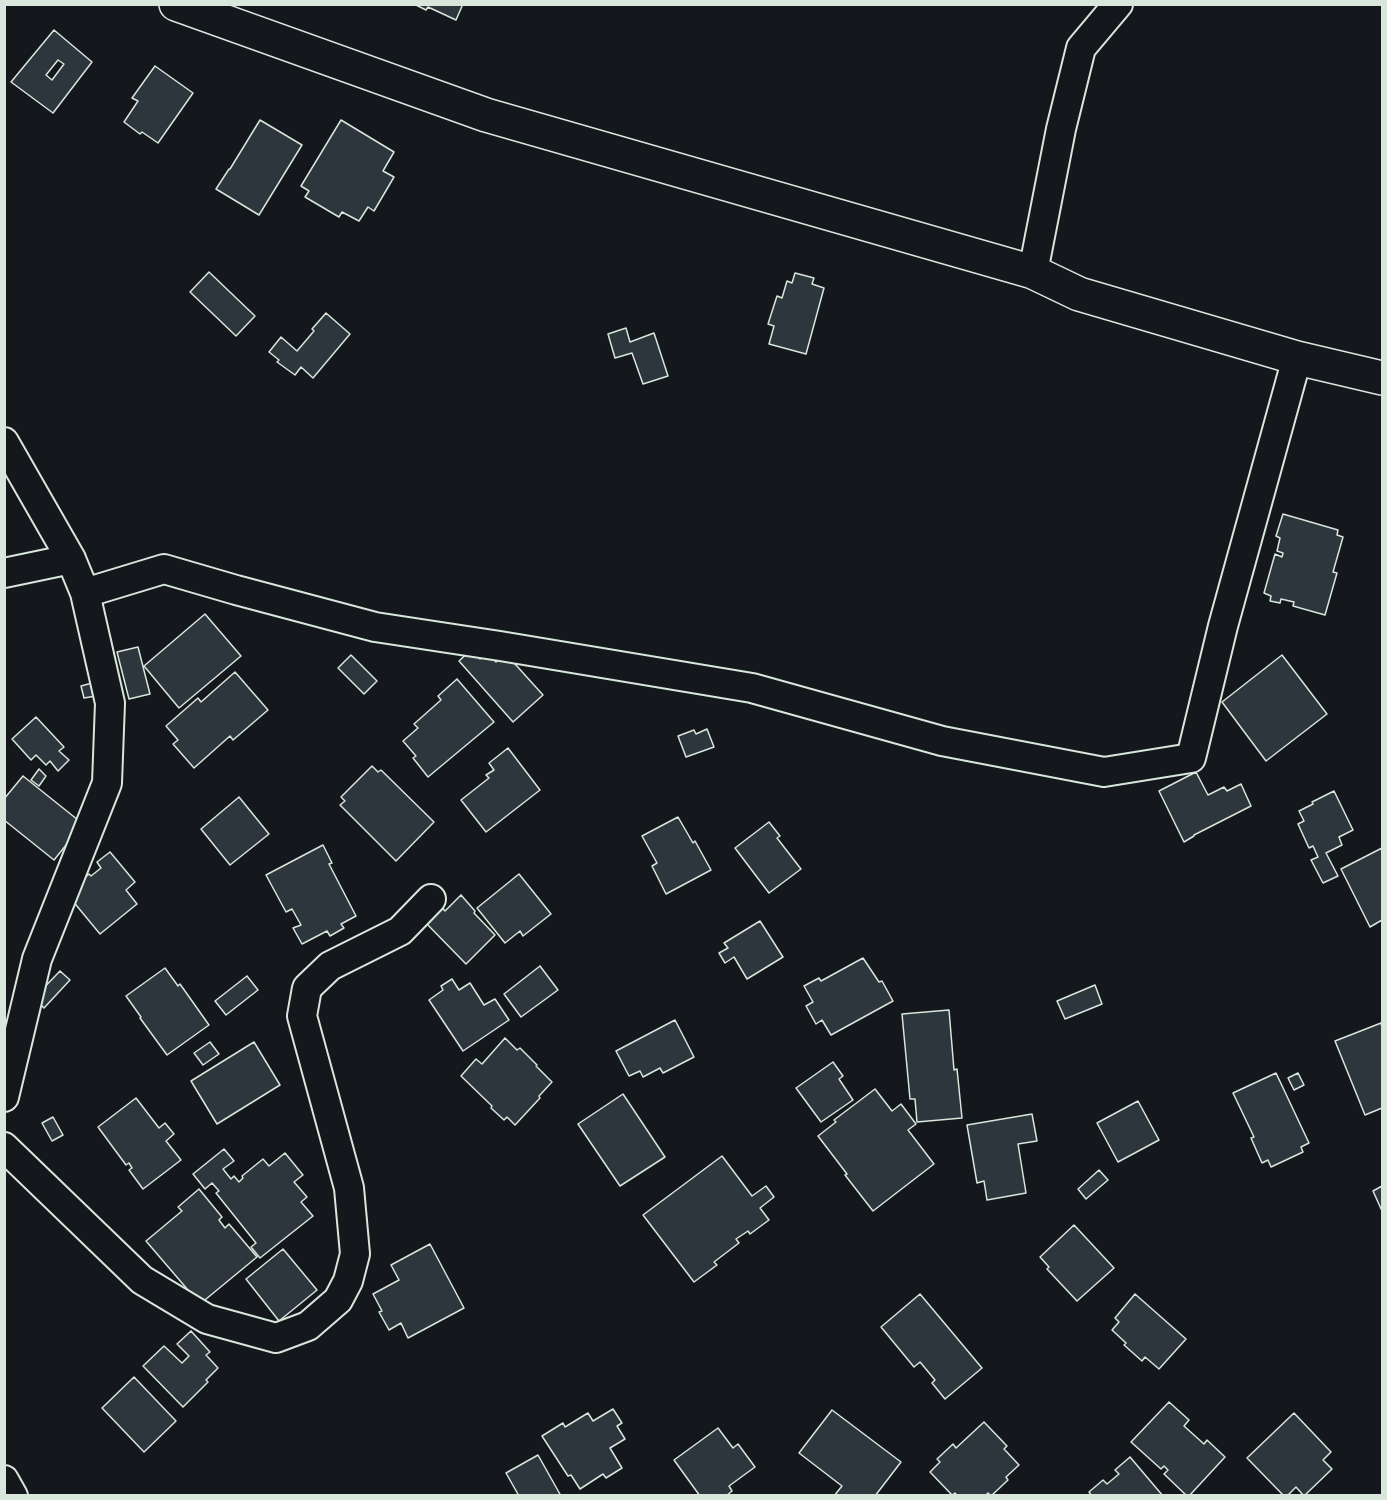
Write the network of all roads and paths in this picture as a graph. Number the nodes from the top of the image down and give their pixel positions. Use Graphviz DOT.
graph roads {
  1 [pos="176,4"];
  2 [pos="1118,4"];
  3 [pos="1033,272"];
  4 [pos="1297,358"];
  5 [pos="1383,378"];
  6 [pos="4,442"];
  7 [pos="71,559"];
  8 [pos="4,573"];
  9 [pos="85,593"];
  10 [pos="430,899"];
  11 [pos="4,1097"];
  12 [pos="4,1147"];
  13 [pos="4,1480"];
  14 [pos="13,1496"];
  1 -- 3 [label="street"];
  2 -- 3 [label="street"];
  3 -- 4 [label="street"];
  4 -- 5 [label="street"];
  4 -- 9 [label="street"];
  6 -- 7 [label="street"];
  7 -- 8 [label="street"];
  7 -- 9 [label="street"];
  9 -- 11 [label="street"];
  10 -- 12 [label="street"];
  13 -- 14 [label="street"];
}
